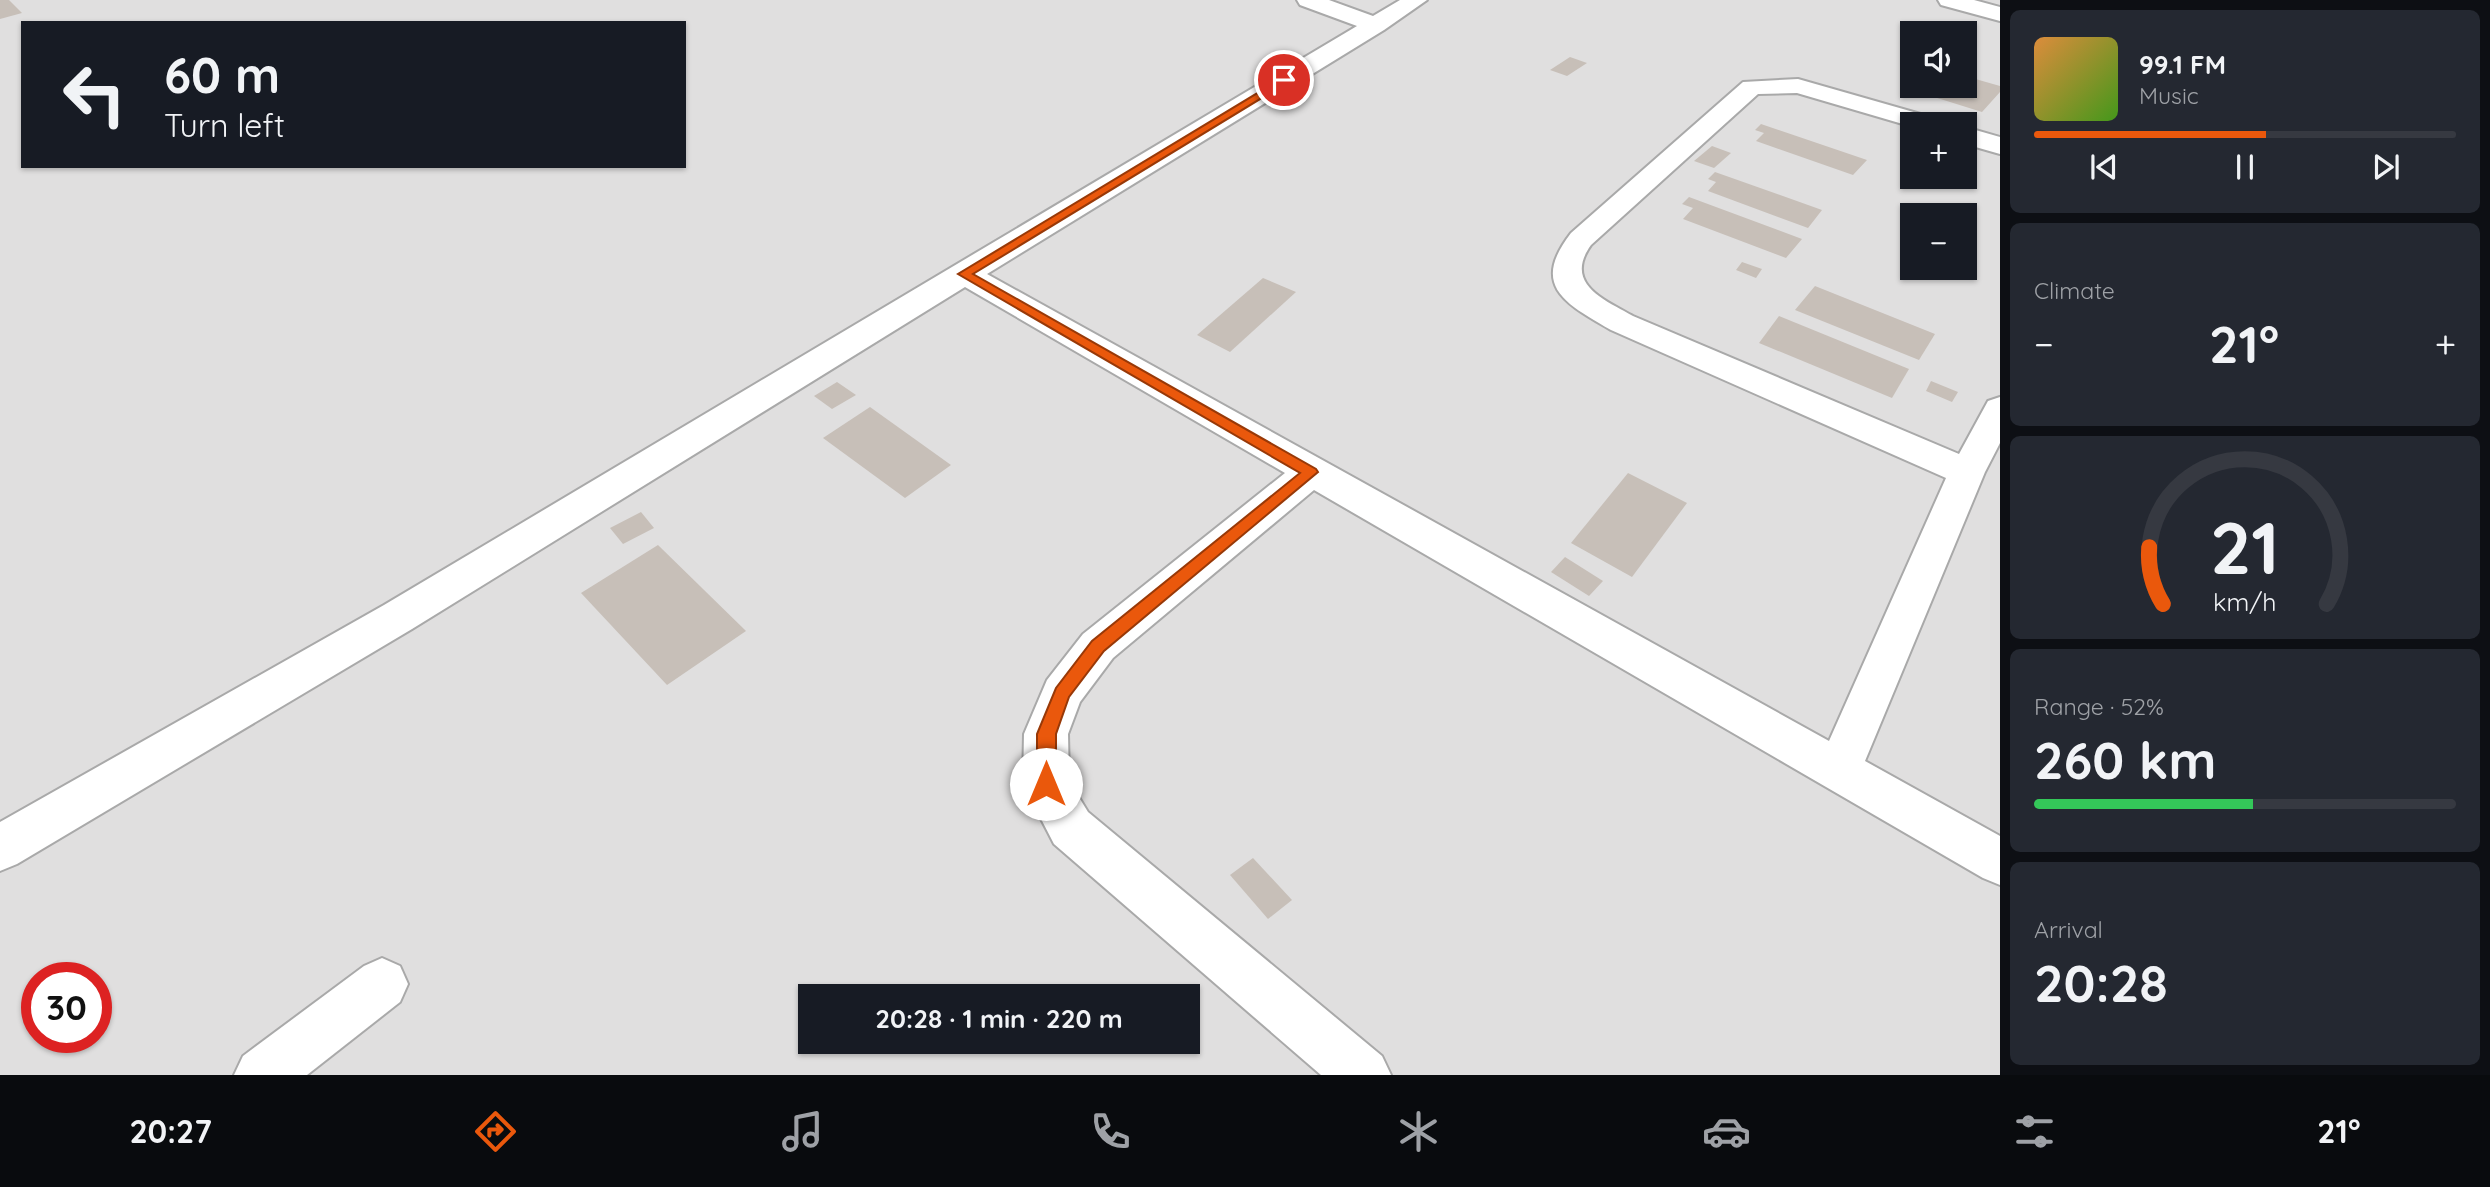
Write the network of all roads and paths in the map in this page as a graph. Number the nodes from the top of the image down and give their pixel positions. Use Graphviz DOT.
graph roads {
  1 [pos="1308,0"];
  2 [pos="1416,0"];
  3 [pos="1949,0"];
  4 [pos="2000,14"];
  5 [pos="1376,25"];
  6 [pos="1900,116"];
  7 [pos="1977,139"];
  8 [pos="2000,146"];
  9 [pos="964,274"];
  10 [pos="2000,409"];
  11 [pos="1311,472"];
  12 [pos="1968,472"];
  13 [pos="1839,769"];
  14 [pos="0,848"];
  15 [pos="2000,862"];
  16 [pos="382,984"];
  17 [pos="262,1075"];
  18 [pos="1363,1075"];
  1 -- 5 [label="street"];
  2 -- 5 [label="street"];
  3 -- 4 [label="street"];
  5 -- 9 [label="street"];
  6 -- 12 [label="street"];
  7 -- 8 [label="street"];
  9 -- 11 [label="street"];
  9 -- 14 [label="street"];
  10 -- 12 [label="street"];
  11 -- 13 [label="street"];
  11 -- 18 [label="street"];
  12 -- 13 [label="street"];
  13 -- 15 [label="street"];
  16 -- 17 [label="street"];
}
